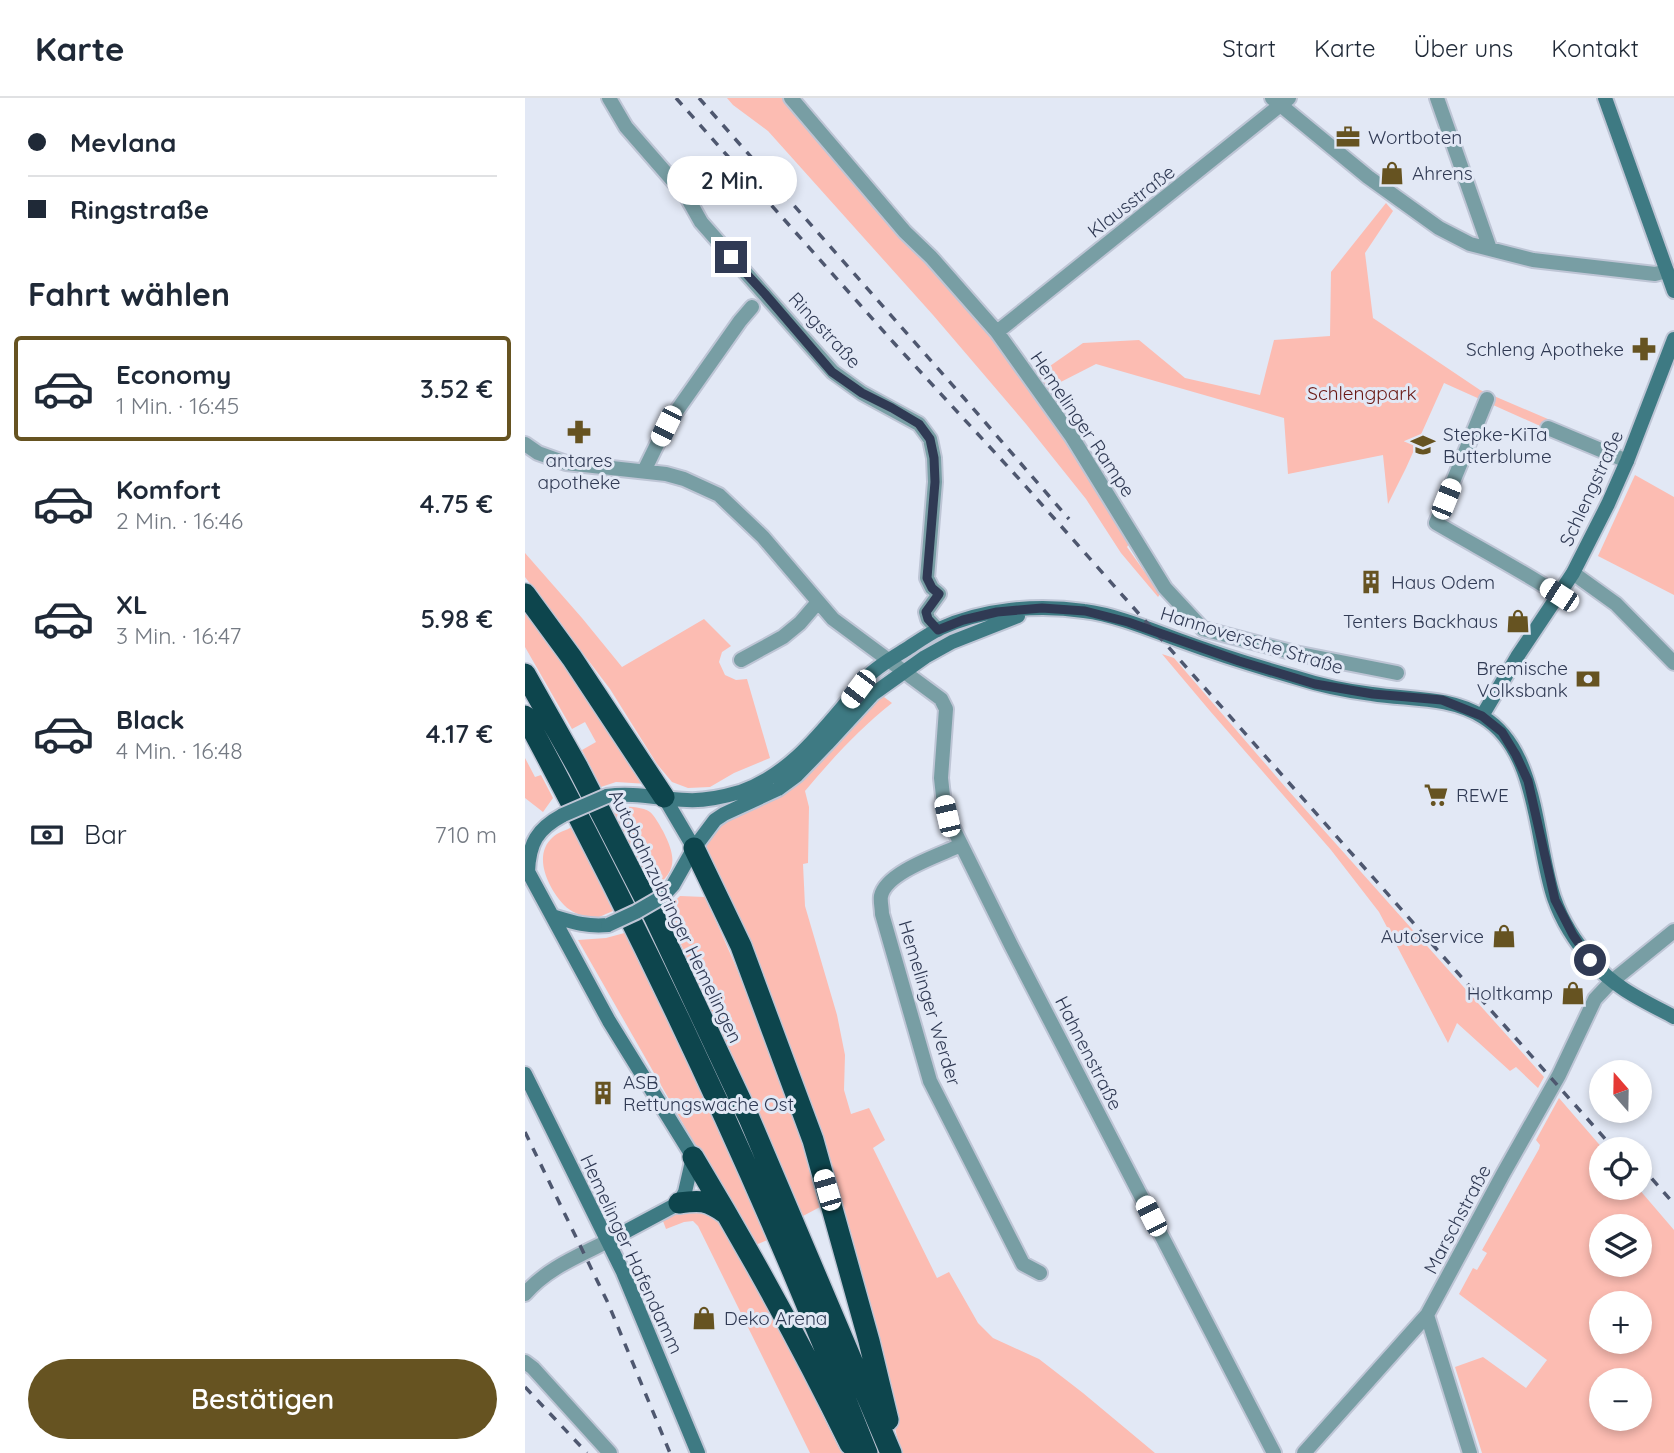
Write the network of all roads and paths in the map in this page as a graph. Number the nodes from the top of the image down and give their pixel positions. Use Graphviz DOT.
graph roads {
  1 [pos="609,98"];
  2 [pos="791,98"];
  3 [pos="1437,98"];
  4 [pos="1605,98"];
  5 [pos="1280,101"];
  6 [pos="1490,249"];
  7 [pos="1667,271"];
  8 [pos="1674,291"];
  9 [pos="752,307"];
  10 [pos="997,332"];
  11 [pos="1674,338"];
  12 [pos="1487,399"];
  13 [pos="1548,428"];
  14 [pos="525,444"];
  15 [pos="1627,461"];
  16 [pos="644,471"];
  17 [pos="1573,573"];
  18 [pos="525,594"];
  19 [pos="1559,595"];
  20 [pos="818,602"];
  21 [pos="1042,608"];
  22 [pos="938,630"];
  23 [pos="741,660"];
  24 [pos="888,661"];
  25 [pos="1674,663"];
  26 [pos="903,672"];
  27 [pos="1397,673"];
  28 [pos="525,674"];
  29 [pos="525,716"];
  30 [pos="1482,716"];
  31 [pos="664,797"];
  32 [pos="961,845"];
  33 [pos="694,848"];
  34 [pos="527,869"];
  35 [pos="552,916"];
  36 [pos="1674,932"];
  37 [pos="1611,982"];
  38 [pos="1674,1017"];
  39 [pos="525,1074"];
  40 [pos="693,1157"];
  41 [pos="678,1203"];
  42 [pos="729,1217"];
  43 [pos="608,1241"];
  44 [pos="1040,1273"];
  45 [pos="525,1294"];
  46 [pos="1427,1315"];
  47 [pos="525,1362"];
  48 [pos="610,1453"];
  49 [pos="698,1453"];
  50 [pos="855,1453"];
  51 [pos="867,1453"];
  52 [pos="893,1453"];
  53 [pos="1274,1453"];
  54 [pos="1304,1453"];
  55 [pos="1470,1453"];
  1 -- 22 [label="street, Ringstraße"];
  2 -- 10 [label="street, Hemelinger Rampe"];
  3 -- 6 [label="street"];
  4 -- 7 [label="main road"];
  5 -- 6 [label="street"];
  5 -- 10 [label="street, Klausstraße"];
  6 -- 7 [label="street"];
  7 -- 8 [label="main road"];
  9 -- 16 [label="street"];
  10 -- 27 [label="street, Hemelinger Rampe"];
  11 -- 15 [label="main road, Schlengstraße"];
  12 -- 19 [label="street"];
  13 -- 15 [label="street"];
  14 -- 16 [label="street"];
  15 -- 17 [label="main road, Schlengstraße"];
  16 -- 20 [label="street"];
  17 -- 19 [label="main road, Schlengstraße"];
  17 -- 25 [label="street"];
  18 -- 31 [label="highway"];
  19 -- 30 [label="main road, Schlengstraße"];
  20 -- 23 [label="street"];
  20 -- 24 [label="street"];
  21 -- 22 [label="main road, Hannoversche Straße"];
  21 -- 26 [label="main road, Hannoversche Straße"];
  21 -- 30 [label="main road, Hannoversche Straße"];
  22 -- 24 [label="main road, Hannoversche Straße"];
  24 -- 26 [label="street"];
  24 -- 31 [label="main road, Hannoversche Straße"];
  26 -- 32 [label="street, Hahnenstraße"];
  26 -- 33 [label="main road, Hannoversche Straße"];
  28 -- 52 [label="highway, Autobahnzubringer Hemelingen"];
  29 -- 51 [label="highway"];
  30 -- 37 [label="main road, Hannoversche Straße"];
  31 -- 33 [label="main road"];
  31 -- 34 [label="main road, bridge"];
  32 -- 44 [label="street, Hemelinger Werder"];
  32 -- 53 [label="street, Hahnenstraße"];
  33 -- 35 [label="main road, bridge"];
  33 -- 52 [label="highway"];
  34 -- 35 [label="main road"];
  35 -- 40 [label="main road"];
  36 -- 37 [label="street, Marschstraße"];
  37 -- 38 [label="main road, Hannoversche Straße"];
  37 -- 46 [label="street, Marschstraße"];
  39 -- 43 [label="main road, Hemelinger Hafendamm"];
  40 -- 41 [label="main road"];
  40 -- 42 [label="highway"];
  41 -- 42 [label="highway"];
  41 -- 43 [label="main road"];
  42 -- 50 [label="highway"];
  43 -- 45 [label="street"];
  43 -- 49 [label="main road, Hemelinger Hafendamm"];
  46 -- 54 [label="street, Marschstraße"];
  46 -- 55 [label="street"];
  47 -- 48 [label="street"];
}
